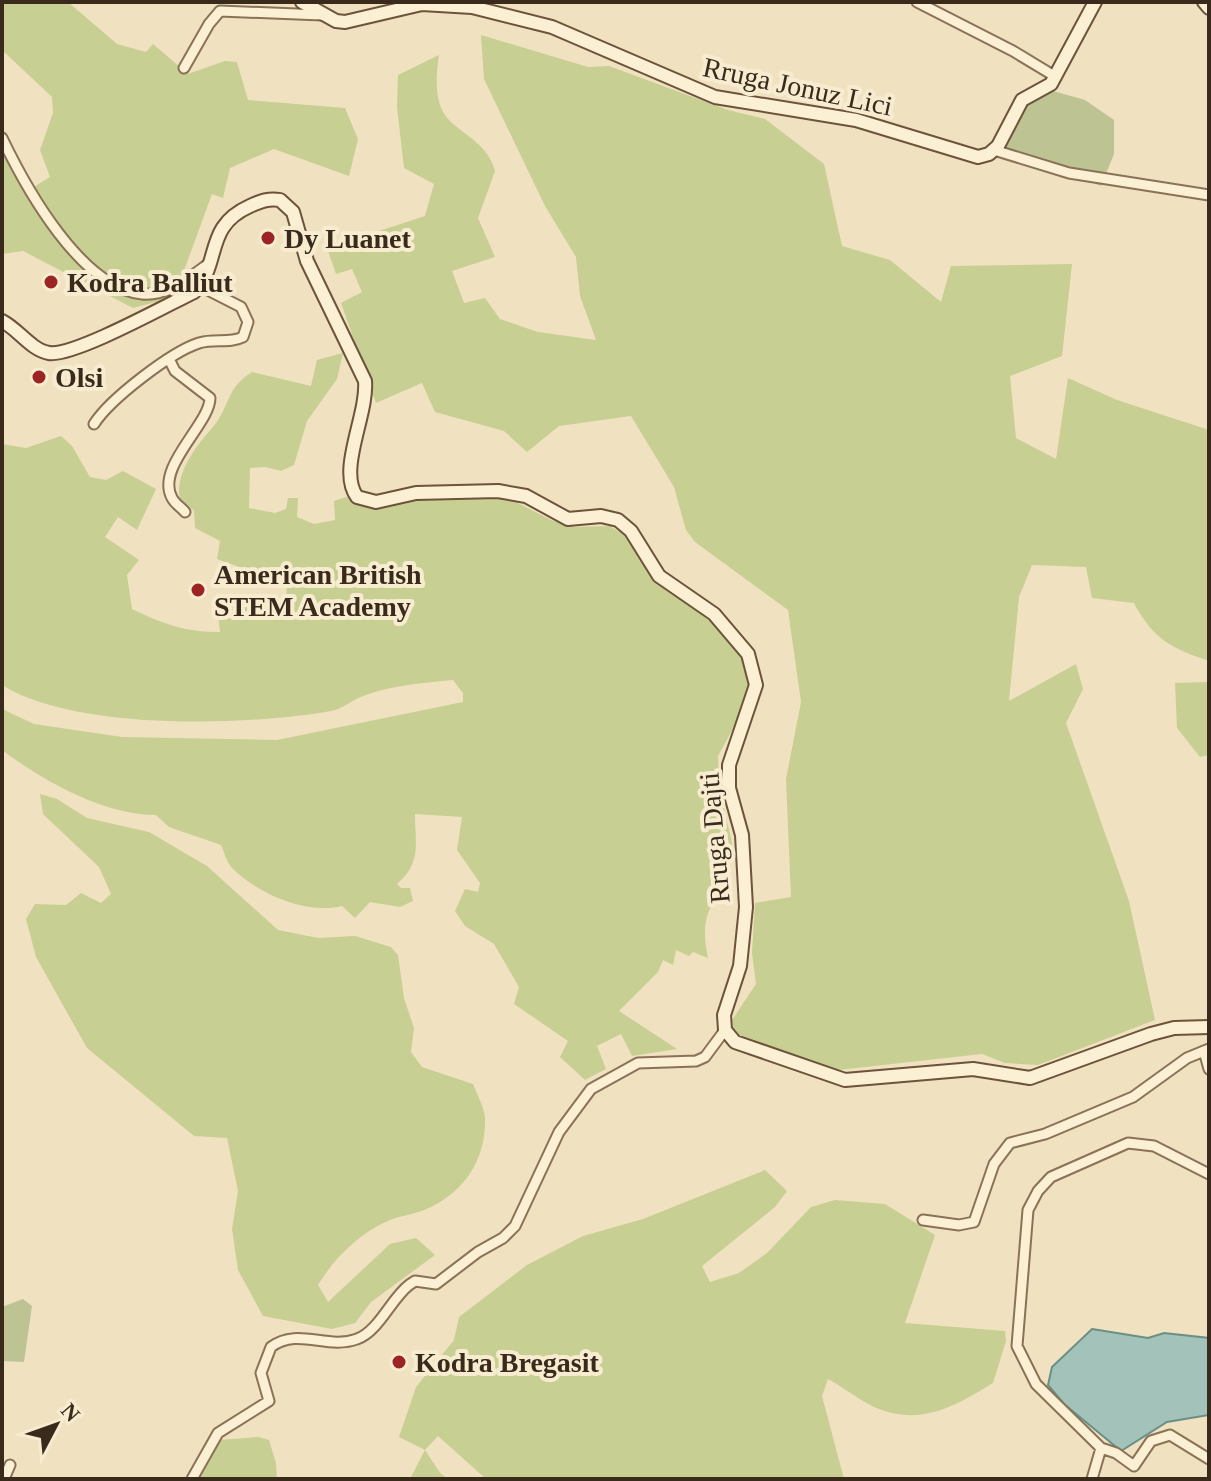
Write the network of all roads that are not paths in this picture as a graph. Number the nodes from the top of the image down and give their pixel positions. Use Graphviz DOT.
graph roads {
  1 [pos="302,2"];
  2 [pos="917,2"];
  3 [pos="1095,2"];
  4 [pos="1204,2"];
  5 [pos="1209,8"];
  6 [pos="325,15"];
  7 [pos="184,68"];
  8 [pos="1056,77"];
  9 [pos="2,138"];
  10 [pos="994,150"];
  11 [pos="1209,195"];
  12 [pos="208,264"];
  13 [pos="185,282"];
  14 [pos="201,285"];
  15 [pos="2,321"];
  16 [pos="170,361"];
  17 [pos="94,424"];
  18 [pos="185,512"];
  19 [pos="1209,1027"];
  20 [pos="725,1030"];
  21 [pos="1206,1050"];
  22 [pos="1209,1069"];
  23 [pos="1209,1174"];
  24 [pos="923,1220"];
  25 [pos="1101,1448"];
  26 [pos="1209,1459"];
  27 [pos="10,1465"];
  28 [pos="4,1479"];
  29 [pos="192,1479"];
  30 [pos="1092,1479"];
  1 -- 6 [label="main road"];
  2 -- 8 [label="street"];
  3 -- 8 [label="main road"];
  4 -- 5 [label="main road"];
  6 -- 7 [label="street"];
  6 -- 10 [label="main road, Rruga Jonuz Lici"];
  8 -- 10 [label="main road"];
  9 -- 13 [label="street"];
  10 -- 11 [label="street"];
  12 -- 13 [label="street"];
  12 -- 14 [label="main road, Rruga Dajti"];
  12 -- 20 [label="main road, Rruga Dajti"];
  13 -- 14 [label="street"];
  14 -- 15 [label="main road"];
  14 -- 16 [label="street"];
  16 -- 17 [label="street"];
  16 -- 18 [label="street"];
  19 -- 20 [label="main road"];
  20 -- 29 [label="street"];
  21 -- 22 [label="street"];
  21 -- 24 [label="street"];
  23 -- 25 [label="street"];
  25 -- 26 [label="street"];
  25 -- 30 [label="street"];
  27 -- 28 [label="street"];
}
